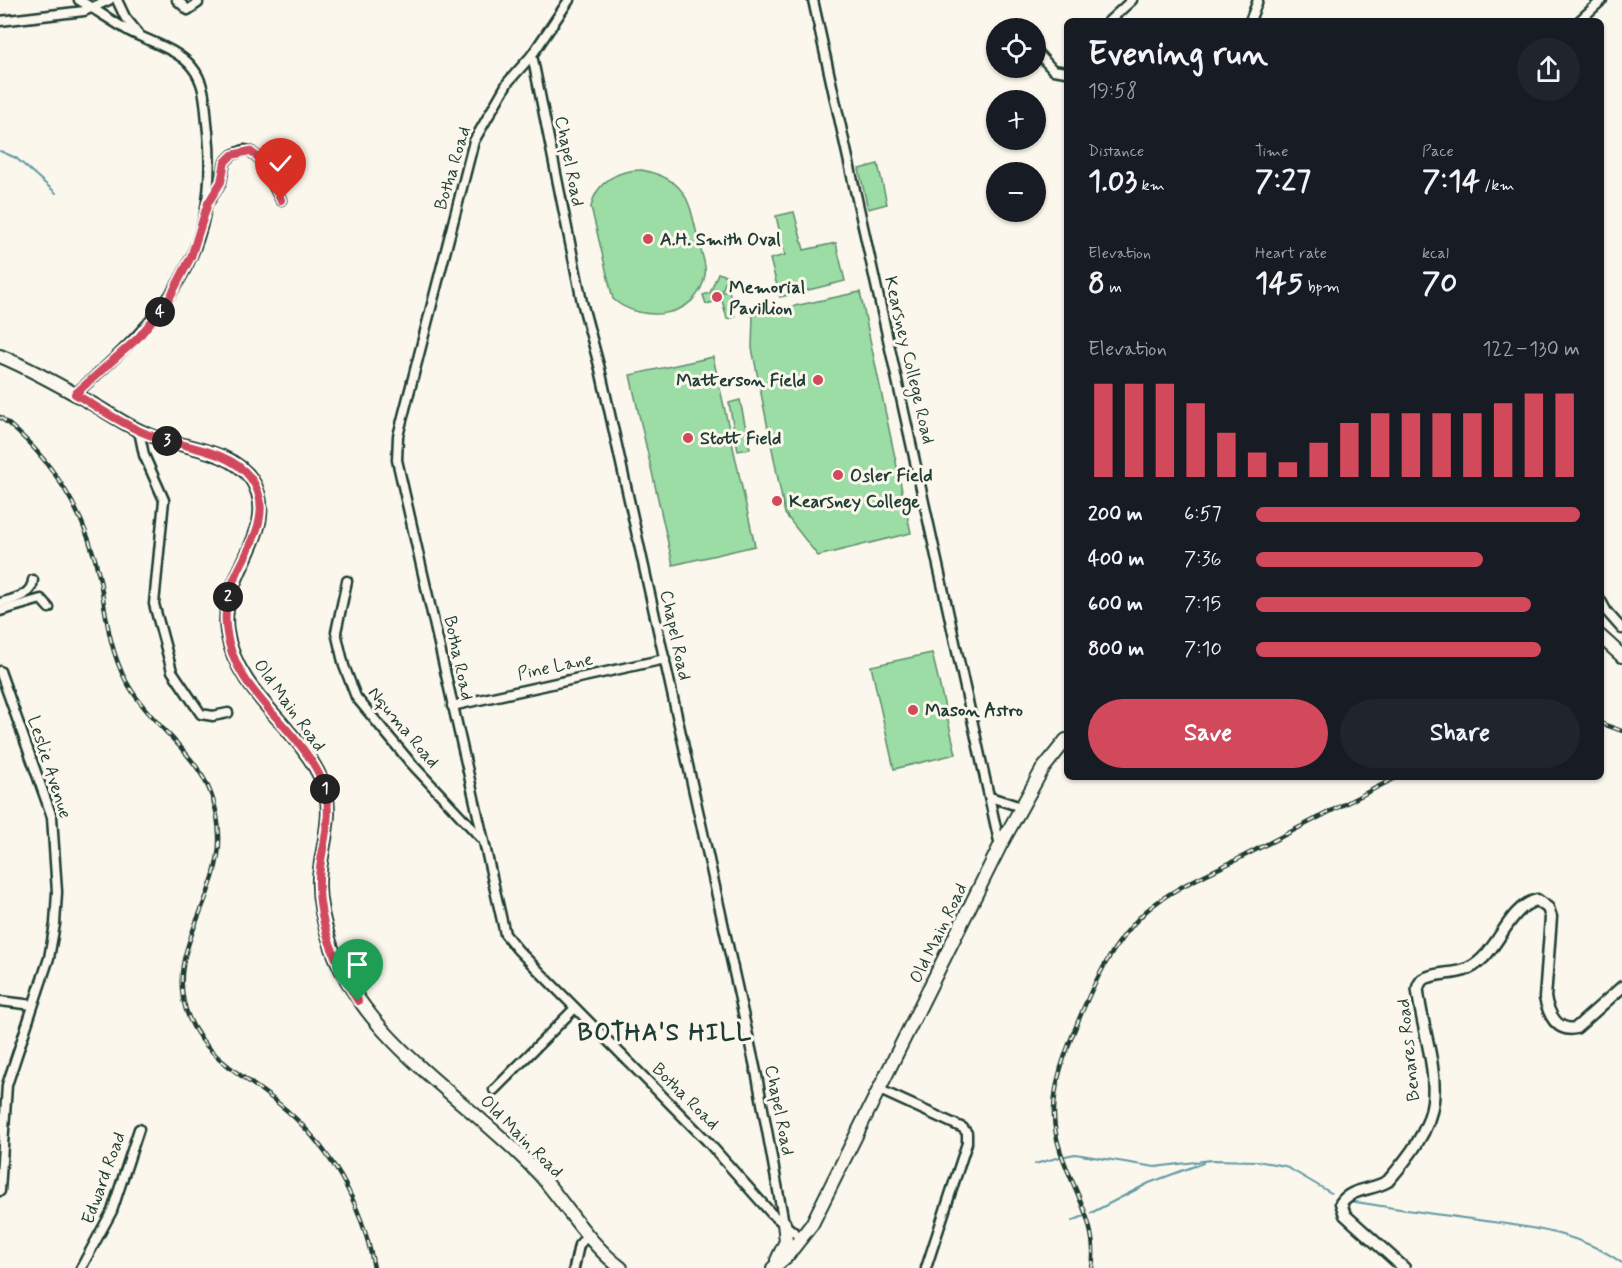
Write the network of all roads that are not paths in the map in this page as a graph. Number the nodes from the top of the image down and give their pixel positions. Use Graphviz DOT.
graph roads {
  1 [pos="79,0"];
  2 [pos="109,0"];
  3 [pos="117,0"];
  4 [pos="177,0"];
  5 [pos="569,0"];
  6 [pos="813,0"];
  7 [pos="1132,0"];
  8 [pos="1258,0"];
  9 [pos="1602,0"];
  10 [pos="198,3"];
  11 [pos="92,9"];
  12 [pos="1112,18"];
  13 [pos="1251,18"];
  14 [pos="1583,18"];
  15 [pos="0,21"];
  16 [pos="140,36"];
  17 [pos="532,55"];
  18 [pos="1046,62"];
  19 [pos="1064,72"];
  20 [pos="281,200"];
  21 [pos="208,203"];
  22 [pos="0,356"];
  23 [pos="75,394"];
  24 [pos="139,431"];
  25 [pos="33,580"];
  26 [pos="346,581"];
  27 [pos="0,603"];
  28 [pos="1604,606"];
  29 [pos="49,608"];
  30 [pos="0,611"];
  31 [pos="1622,629"];
  32 [pos="1604,640"];
  33 [pos="1622,656"];
  34 [pos="665,659"];
  35 [pos="0,671"];
  36 [pos="452,706"];
  37 [pos="228,713"];
  38 [pos="1064,742"];
  39 [pos="990,797"];
  40 [pos="1021,807"];
  41 [pos="483,840"];
  42 [pos="1000,846"];
  43 [pos="1622,987"];
  44 [pos="0,1001"];
  45 [pos="33,1005"];
  46 [pos="575,1008"];
  47 [pos="494,1090"];
  48 [pos="880,1090"];
  49 [pos="139,1130"];
  50 [pos="0,1191"];
  51 [pos="784,1223"];
  52 [pos="588,1235"];
  53 [pos="802,1239"];
  54 [pos="81,1268"];
  55 [pos="574,1268"];
  56 [pos="621,1268"];
  57 [pos="772,1268"];
  58 [pos="927,1268"];
  59 [pos="1404,1268"];
  1 -- 11 [label="street"];
  2 -- 11 [label="street"];
  3 -- 16 [label="street"];
  4 -- 10 [label="street"];
  5 -- 17 [label="street, Botha Road"];
  6 -- 39 [label="street, Kearsney College Road"];
  7 -- 12 [label="street"];
  8 -- 13 [label="street"];
  9 -- 14 [label="street"];
  11 -- 15 [label="street"];
  11 -- 16 [label="street"];
  16 -- 21 [label="street"];
  17 -- 34 [label="street, Chapel Road"];
  17 -- 36 [label="street, Botha Road"];
  18 -- 19 [label="street"];
  20 -- 21 [label="street"];
  21 -- 23 [label="street"];
  22 -- 23 [label="main road, Old Main Road"];
  23 -- 24 [label="main road, Old Main Road"];
  24 -- 37 [label="street"];
  24 -- 52 [label="main road, Old Main Road"];
  25 -- 27 [label="street"];
  26 -- 41 [label="street, Nquma Road"];
  28 -- 31 [label="street"];
  29 -- 30 [label="street"];
  32 -- 33 [label="main road"];
  34 -- 36 [label="street, Pine Lane"];
  34 -- 51 [label="street, Chapel Road"];
  35 -- 45 [label="street, Leslie Avenue"];
  36 -- 41 [label="street, Botha Road"];
  38 -- 40 [label="main road, Old Main Road"];
  39 -- 40 [label="street"];
  39 -- 42 [label="street, Kearsney College Road"];
  40 -- 42 [label="main road, Old Main Road"];
  41 -- 46 [label="street, Botha Road"];
  42 -- 48 [label="main road, Old Main Road"];
  43 -- 59 [label="street, Benares Road"];
  44 -- 45 [label="street"];
  45 -- 50 [label="street, Leslie Avenue"];
  46 -- 47 [label="street"];
  46 -- 51 [label="street, Botha Road"];
  48 -- 53 [label="main road, Old Main Road"];
  48 -- 58 [label="street"];
  49 -- 54 [label="street, Edward Road"];
  51 -- 53 [label="street, Botha Road"];
  51 -- 57 [label="main road"];
  52 -- 55 [label="street"];
  52 -- 56 [label="main road, Old Main Road"];
  53 -- 57 [label="main road, Old Main Road"];
}
